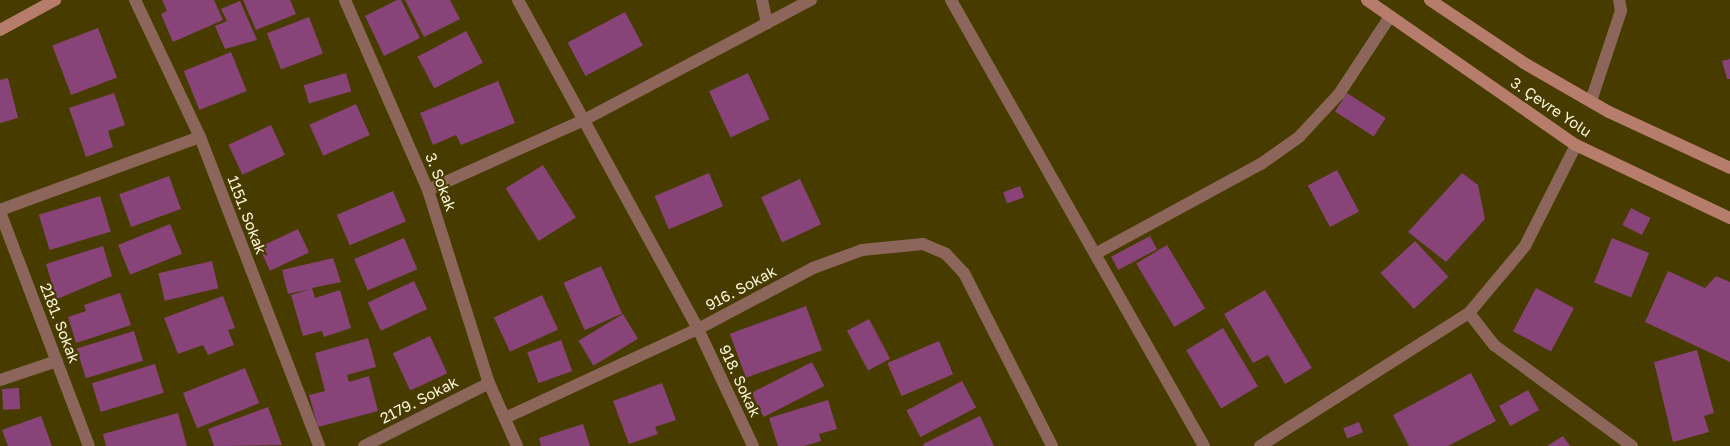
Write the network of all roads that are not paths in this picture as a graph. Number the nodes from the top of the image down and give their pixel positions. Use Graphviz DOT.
graph roads {
  1 [pos="56,0"];
  2 [pos="136,0"];
  3 [pos="345,0"];
  4 [pos="518,0"];
  5 [pos="762,0"];
  6 [pos="811,0"];
  7 [pos="951,0"];
  8 [pos="1367,0"];
  9 [pos="1430,0"];
  10 [pos="1619,0"];
  11 [pos="1389,18"];
  12 [pos="767,23"];
  13 [pos="0,30"];
  14 [pos="1591,101"];
  15 [pos="584,120"];
  16 [pos="200,137"];
  17 [pos="1576,145"];
  18 [pos="1730,168"];
  19 [pos="428,190"];
  20 [pos="0,211"];
  21 [pos="1730,218"];
  22 [pos="1095,254"];
  23 [pos="1469,313"];
  24 [pos="698,329"];
  25 [pos="56,361"];
  26 [pos="0,380"];
  27 [pos="489,383"];
  28 [pos="505,418"];
  29 [pos="89,446"];
  30 [pos="319,446"];
  31 [pos="364,446"];
  32 [pos="517,446"];
  33 [pos="753,446"];
  34 [pos="1052,446"];
  35 [pos="1204,446"];
  36 [pos="1260,446"];
  37 [pos="1632,446"];
  1 -- 13 [label="main road"];
  2 -- 16 [label="street, 1151. Sokak"];
  3 -- 19 [label="street, 3. Sokak"];
  4 -- 15 [label="street, 916. Sokak"];
  5 -- 12 [label="street"];
  6 -- 12 [label="street"];
  7 -- 22 [label="street"];
  8 -- 11 [label="main road, 3. Çevre Yolu"];
  9 -- 14 [label="main road, 3. Çevre Yolu"];
  10 -- 14 [label="street"];
  11 -- 17 [label="main road, 3. Çevre Yolu"];
  11 -- 22 [label="street"];
  12 -- 15 [label="street"];
  14 -- 18 [label="main road, 3. Çevre Yolu"];
  15 -- 19 [label="street"];
  15 -- 24 [label="street, 916. Sokak"];
  16 -- 20 [label="street"];
  16 -- 30 [label="street, 1151. Sokak"];
  17 -- 21 [label="main road, 3. Çevre Yolu"];
  17 -- 23 [label="street"];
  19 -- 27 [label="street, 3. Sokak"];
  20 -- 25 [label="street, 2181. Sokak"];
  22 -- 35 [label="street"];
  23 -- 36 [label="street"];
  23 -- 37 [label="street"];
  24 -- 28 [label="street"];
  24 -- 33 [label="street, 918. Sokak"];
  24 -- 34 [label="street, 916. Sokak"];
  25 -- 26 [label="street"];
  25 -- 29 [label="street, 2181. Sokak"];
  27 -- 28 [label="street, 3. Sokak"];
  27 -- 31 [label="street, 2179. Sokak"];
  28 -- 32 [label="street, 3. Sokak"];
}
